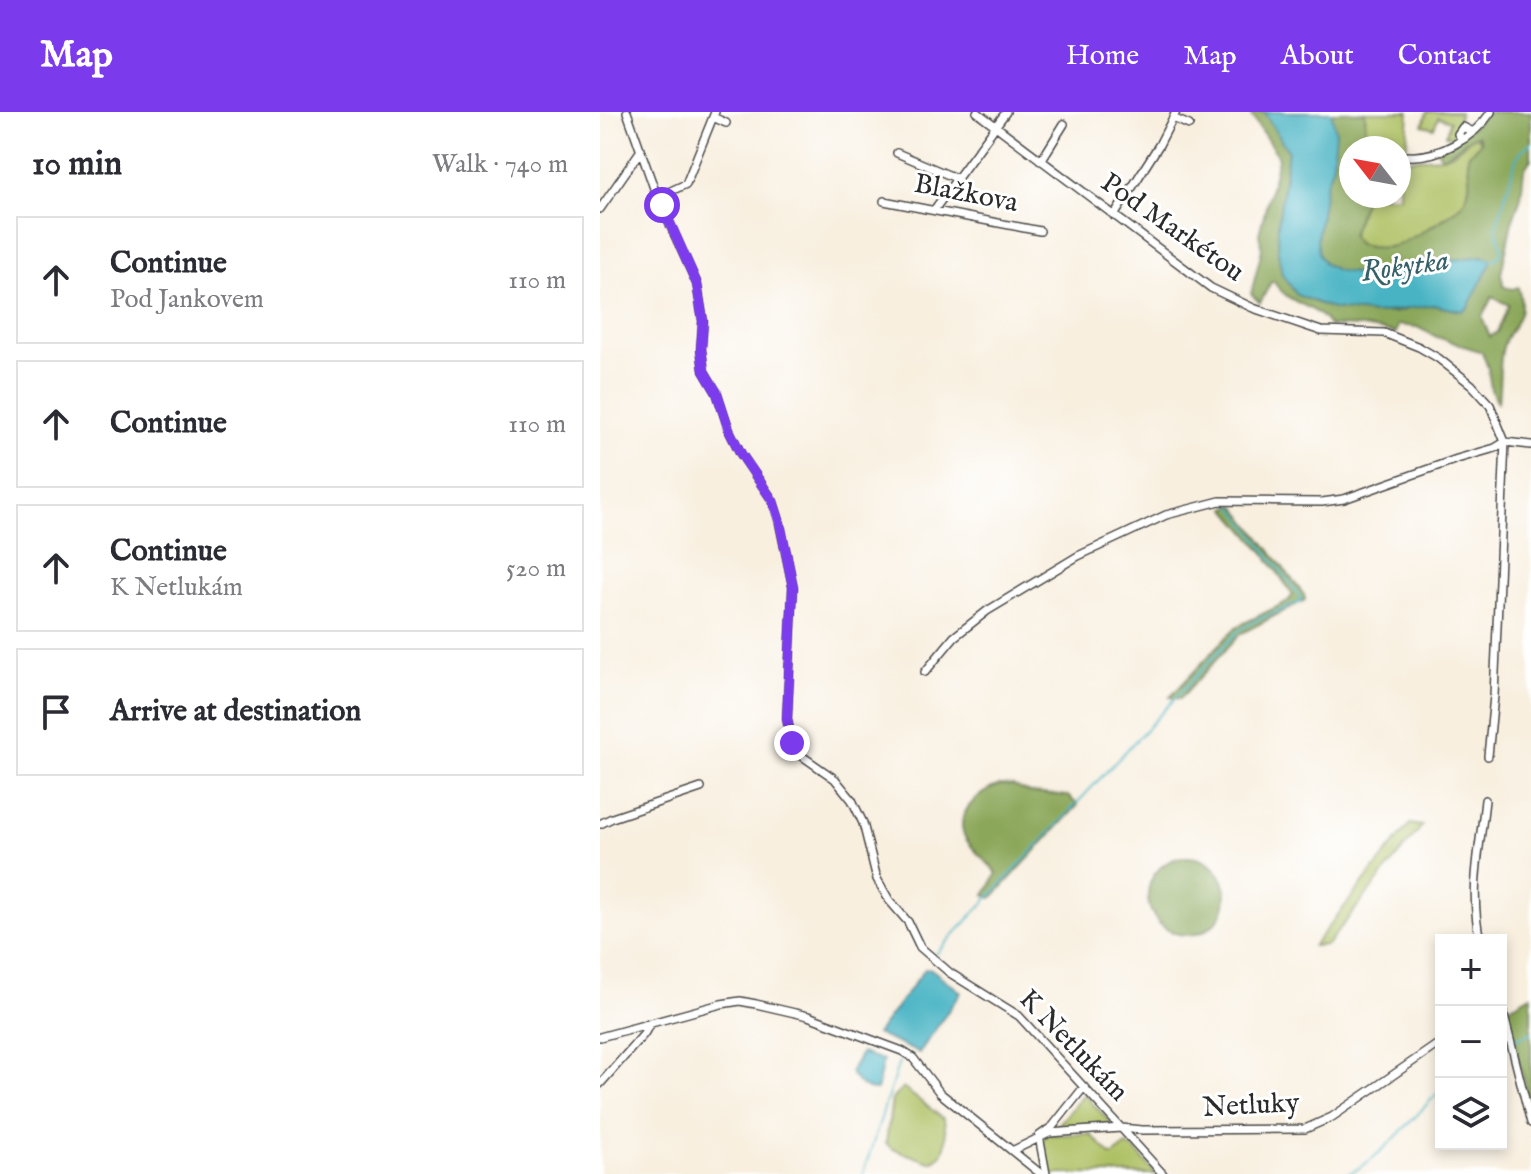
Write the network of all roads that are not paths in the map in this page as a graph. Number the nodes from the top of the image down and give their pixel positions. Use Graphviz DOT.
graph roads {
  1 [pos="627,112"];
  2 [pos="977,112"];
  3 [pos="1006,112"];
  4 [pos="1491,112"];
  5 [pos="714,115"];
  6 [pos="1174,115"];
  7 [pos="726,123"];
  8 [pos="1064,124"];
  9 [pos="1189,125"];
  10 [pos="997,127"];
  11 [pos="641,150"];
  12 [pos="897,153"];
  13 [pos="1411,156"];
  14 [pos="1041,161"];
  15 [pos="958,179"];
  16 [pos="658,197"];
  17 [pos="884,201"];
  18 [pos="600,209"];
  19 [pos="934,210"];
  20 [pos="1114,216"];
  21 [pos="1040,231"];
  22 [pos="1505,442"];
  23 [pos="1531,445"];
  24 [pos="925,672"];
  25 [pos="1488,756"];
  26 [pos="701,788"];
  27 [pos="1485,800"];
  28 [pos="600,824"];
  29 [pos="1479,934"];
  30 [pos="650,1023"];
  31 [pos="1507,1029"];
  32 [pos="600,1037"];
  33 [pos="1435,1046"];
  34 [pos="600,1084"];
  35 [pos="1084,1087"];
  36 [pos="1531,1123"];
  37 [pos="1121,1128"];
  38 [pos="1039,1136"];
  39 [pos="1012,1151"];
  40 [pos="1044,1174"];
  41 [pos="1163,1174"];
  1 -- 11 [label="street"];
  2 -- 10 [label="street, Pod Markétou"];
  3 -- 10 [label="street"];
  4 -- 13 [label="street"];
  5 -- 7 [label="street"];
  5 -- 16 [label="street"];
  6 -- 9 [label="street"];
  6 -- 20 [label="street"];
  8 -- 14 [label="street"];
  10 -- 14 [label="street, Pod Markétou"];
  10 -- 15 [label="street"];
  11 -- 16 [label="street"];
  11 -- 18 [label="street"];
  12 -- 15 [label="street"];
  14 -- 20 [label="street, Pod Markétou"];
  15 -- 19 [label="street"];
  16 -- 35 [label="street, K Netlukám"];
  17 -- 19 [label="street, Blažkova"];
  19 -- 21 [label="street, Blažkova"];
  20 -- 22 [label="street, Pod Markétou"];
  22 -- 23 [label="street"];
  22 -- 24 [label="street"];
  22 -- 25 [label="street"];
  26 -- 28 [label="street"];
  27 -- 29 [label="street"];
  30 -- 32 [label="street"];
  30 -- 34 [label="street"];
  30 -- 39 [label="street"];
  31 -- 36 [label="street"];
  33 -- 37 [label="street, Netluky"];
  35 -- 37 [label="street, K Netlukám"];
  35 -- 38 [label="street, Netluky"];
  37 -- 38 [label="street, Netluky"];
  37 -- 41 [label="street, K Netlukám"];
  38 -- 39 [label="street, Netluky"];
  38 -- 40 [label="street"];
  39 -- 40 [label="street"];
}
